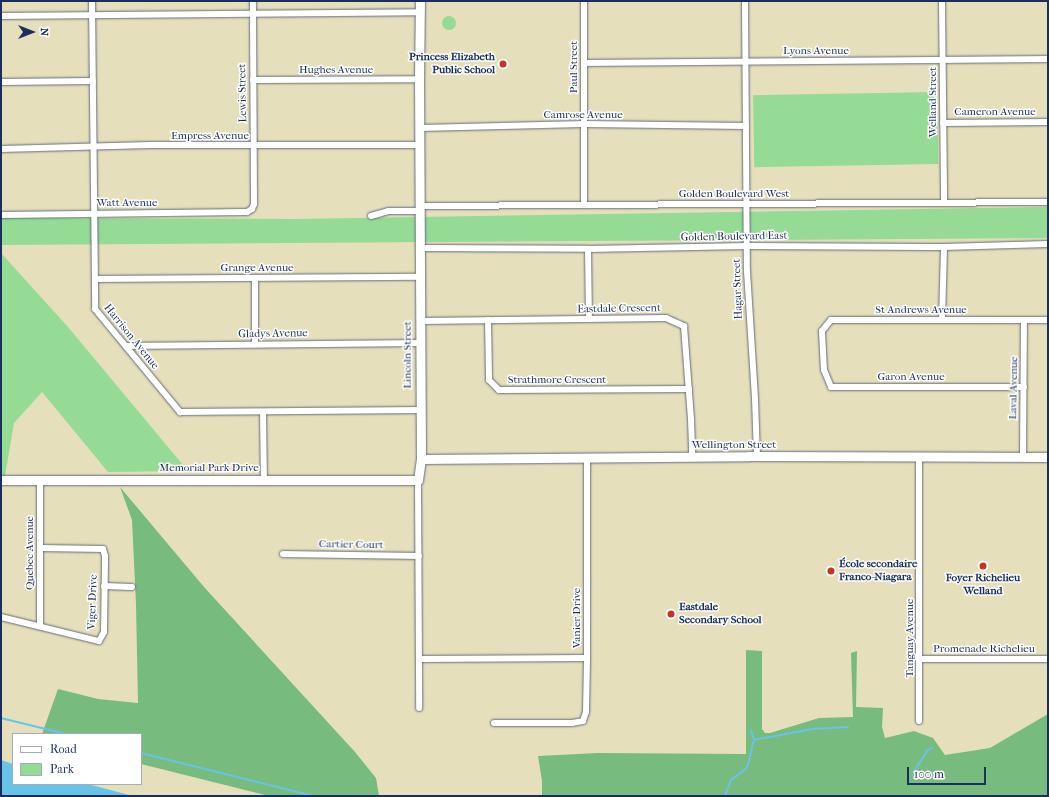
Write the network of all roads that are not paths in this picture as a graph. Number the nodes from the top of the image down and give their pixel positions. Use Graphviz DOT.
graph roads {
  1 [pos="92,1"];
  2 [pos="253,1"];
  3 [pos="420,1"];
  4 [pos="426,1"];
  5 [pos="584,1"];
  6 [pos="745,1"];
  7 [pos="942,1"];
  8 [pos="420,12"];
  9 [pos="253,14"];
  10 [pos="92,15"];
  11 [pos="1,16"];
  12 [pos="1048,59"];
  13 [pos="943,60"];
  14 [pos="745,61"];
  15 [pos="584,63"];
  16 [pos="419,79"];
  17 [pos="253,80"];
  18 [pos="93,81"];
  19 [pos="1,82"];
  20 [pos="1048,122"];
  21 [pos="943,123"];
  22 [pos="584,124"];
  23 [pos="746,126"];
  24 [pos="420,128"];
  25 [pos="419,145"];
  26 [pos="254,146"];
  27 [pos="93,148"];
  28 [pos="1,149"];
  29 [pos="944,202"];
  30 [pos="1048,202"];
  31 [pos="584,204"];
  32 [pos="746,204"];
  33 [pos="420,208"];
  34 [pos="252,209"];
  35 [pos="1,214"];
  36 [pos="94,214"];
  37 [pos="371,216"];
  38 [pos="1048,244"];
  39 [pos="747,246"];
  40 [pos="944,247"];
  41 [pos="421,248"];
  42 [pos="588,250"];
  43 [pos="420,277"];
  44 [pos="95,279"];
  45 [pos="255,279"];
  46 [pos="589,319"];
  47 [pos="488,320"];
  48 [pos="942,320"];
  49 [pos="1024,320"];
  50 [pos="1048,320"];
  51 [pos="421,321"];
  52 [pos="420,343"];
  53 [pos="255,344"];
  54 [pos="126,346"];
  55 [pos="823,354"];
  56 [pos="1024,387"];
  57 [pos="689,389"];
  58 [pos="420,410"];
  59 [pos="263,412"];
  60 [pos="757,456"];
  61 [pos="1023,456"];
  62 [pos="1048,456"];
  63 [pos="692,457"];
  64 [pos="587,458"];
  65 [pos="919,458"];
  66 [pos="421,459"];
  67 [pos="1,480"];
  68 [pos="40,480"];
  69 [pos="264,480"];
  70 [pos="418,480"];
  71 [pos="40,548"];
  72 [pos="283,554"];
  73 [pos="419,556"];
  74 [pos="104,586"];
  75 [pos="132,587"];
  76 [pos="1,617"];
  77 [pos="40,626"];
  78 [pos="587,658"];
  79 [pos="920,659"];
  80 [pos="1048,659"];
  81 [pos="419,660"];
  82 [pos="419,708"];
  83 [pos="919,721"];
  84 [pos="494,723"];
  1 -- 10 [label="street, Harrison Avenue"];
  2 -- 9 [label="street, Lewis Street"];
  3 -- 4 [label="street"];
  3 -- 8 [label="main road, Lincoln Street"];
  5 -- 15 [label="street, Paul Street"];
  6 -- 14 [label="street, Hagar Street"];
  7 -- 13 [label="street, Welland Street"];
  8 -- 9 [label="street"];
  8 -- 16 [label="main road, Lincoln Street"];
  9 -- 10 [label="street"];
  9 -- 17 [label="street, Lewis Street"];
  10 -- 11 [label="street"];
  10 -- 18 [label="street, Harrison Avenue"];
  12 -- 13 [label="street, Lyons Avenue"];
  13 -- 14 [label="street, Lyons Avenue"];
  13 -- 21 [label="street, Welland Street"];
  14 -- 15 [label="street, Lyons Avenue"];
  14 -- 23 [label="street, Hagar Street"];
  15 -- 22 [label="street, Paul Street"];
  16 -- 17 [label="street, Hughes Avenue"];
  16 -- 24 [label="main road, Lincoln Street"];
  17 -- 26 [label="street, Lewis Street"];
  18 -- 19 [label="street"];
  18 -- 27 [label="street, Harrison Avenue"];
  20 -- 21 [label="street, Cameron Avenue"];
  21 -- 29 [label="street, Welland Street"];
  22 -- 23 [label="street, Camrose Avenue"];
  22 -- 24 [label="street, Camrose Avenue"];
  22 -- 31 [label="street, Paul Street"];
  23 -- 32 [label="street, Hagar Street"];
  24 -- 25 [label="main road, Lincoln Street"];
  25 -- 26 [label="street, Empress Avenue"];
  25 -- 33 [label="main road, Lincoln Street"];
  26 -- 27 [label="street, Empress Avenue"];
  26 -- 34 [label="street, Lewis Street"];
  27 -- 28 [label="street, Empress Avenue"];
  27 -- 36 [label="street, Harrison Avenue"];
  29 -- 30 [label="street, Golden Boulevard West"];
  29 -- 32 [label="street, Golden Boulevard West"];
  31 -- 32 [label="street, Golden Boulevard West"];
  31 -- 33 [label="street, Golden Boulevard West"];
  32 -- 39 [label="street, Hagar Street"];
  33 -- 37 [label="street, Golden Boulevard West"];
  33 -- 41 [label="main road, Lincoln Street"];
  34 -- 36 [label="street, Watt Avenue"];
  35 -- 36 [label="street, Watt Avenue"];
  36 -- 44 [label="street, Harrison Avenue"];
  38 -- 40 [label="street, Golden Boulevard East"];
  39 -- 40 [label="street, Golden Boulevard East"];
  39 -- 42 [label="street, Golden Boulevard East"];
  39 -- 60 [label="street, Hagar Street"];
  40 -- 48 [label="street"];
  41 -- 42 [label="street, Golden Boulevard East"];
  41 -- 43 [label="main road, Lincoln Street"];
  42 -- 46 [label="street"];
  43 -- 45 [label="street, Grange Avenue"];
  43 -- 51 [label="main road, Lincoln Street"];
  44 -- 45 [label="street, Grange Avenue"];
  44 -- 54 [label="street, Harrison Avenue"];
  45 -- 53 [label="street"];
  46 -- 47 [label="street, Eastdale Crescent"];
  46 -- 57 [label="street, Eastdale Crescent"];
  47 -- 51 [label="street, Eastdale Crescent"];
  47 -- 57 [label="street, Strathmore Crescent"];
  48 -- 49 [label="street, St Andrews Avenue"];
  48 -- 55 [label="street, St Andrews Avenue"];
  49 -- 50 [label="street, St Andrews Avenue"];
  49 -- 56 [label="street, Laval Avenue"];
  51 -- 52 [label="main road, Lincoln Street"];
  52 -- 53 [label="street, Gladys Avenue"];
  52 -- 58 [label="main road, Lincoln Street"];
  53 -- 54 [label="street, Gladys Avenue"];
  54 -- 59 [label="street, Harrison Avenue"];
  55 -- 56 [label="street, Garon Avenue"];
  56 -- 61 [label="street, Laval Avenue"];
  57 -- 63 [label="street, Eastdale Crescent"];
  58 -- 59 [label="street, Harrison Avenue"];
  58 -- 66 [label="main road, Lincoln Street"];
  59 -- 69 [label="street"];
  60 -- 63 [label="main road, Wellington Street"];
  60 -- 65 [label="main road, Wellington Street"];
  61 -- 62 [label="main road, Wellington Street"];
  61 -- 65 [label="main road, Wellington Street"];
  63 -- 64 [label="main road, Wellington Street"];
  64 -- 66 [label="main road, Wellington Street"];
  64 -- 78 [label="street, Vanier Drive"];
  65 -- 79 [label="street, Tanguay Avenue"];
  66 -- 70 [label="main road, Lincoln Street"];
  67 -- 68 [label="main road, Memorial Park Drive"];
  68 -- 69 [label="main road, Memorial Park Drive"];
  68 -- 71 [label="street, Quebec Avenue"];
  69 -- 70 [label="main road, Memorial Park Drive"];
  70 -- 73 [label="street, Lincoln Street"];
  71 -- 74 [label="street, Viger Drive"];
  71 -- 77 [label="street, Quebec Avenue"];
  72 -- 73 [label="street, Cartier Court"];
  73 -- 81 [label="street, Lincoln Street"];
  74 -- 75 [label="street"];
  74 -- 77 [label="street, Viger Drive"];
  76 -- 77 [label="street, Viger Drive"];
  78 -- 81 [label="street, Vanier Drive"];
  78 -- 84 [label="street"];
  79 -- 80 [label="street, Promenade Richelieu"];
  79 -- 83 [label="street, Tanguay Avenue"];
  81 -- 82 [label="street, Lincoln Street"];
}
